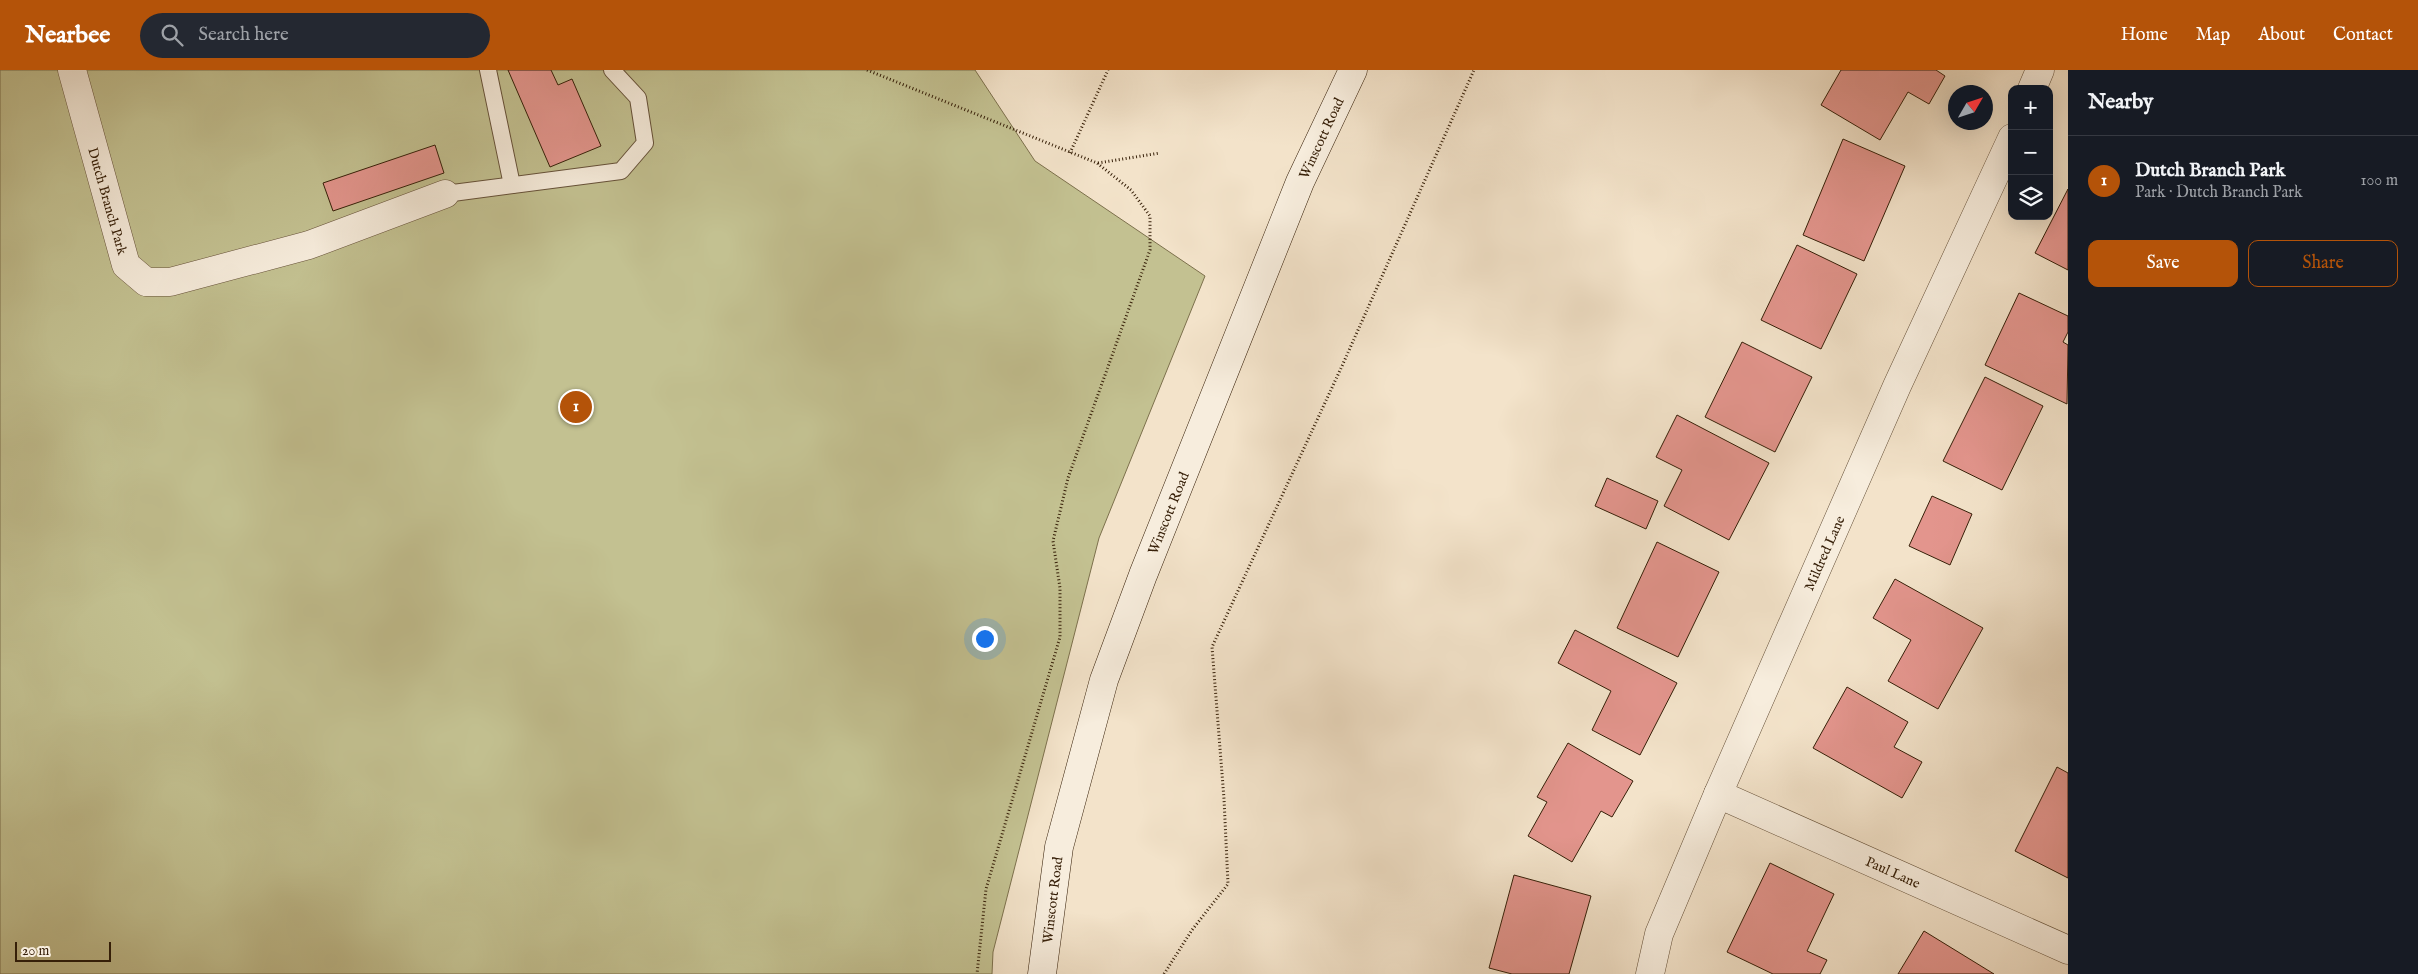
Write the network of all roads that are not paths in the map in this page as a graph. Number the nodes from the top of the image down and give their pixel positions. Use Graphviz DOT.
graph roads {
  1 [pos="72,70"];
  2 [pos="488,70"];
  3 [pos="612,70"];
  4 [pos="1353,70"];
  5 [pos="2040,70"];
  6 [pos="2034,85"];
  7 [pos="2008,147"];
  8 [pos="512,185"];
  9 [pos="445,194"];
  10 [pos="1718,794"];
  11 [pos="2068,950"];
  12 [pos="1042,974"];
  13 [pos="1650,974"];
  1 -- 9 [label="street, Dutch Branch Park"];
  2 -- 8 [label="lane"];
  3 -- 8 [label="lane"];
  4 -- 12 [label="street, Winscott Road"];
  5 -- 6 [label="street"];
  7 -- 10 [label="street, Mildred Lane"];
  8 -- 9 [label="lane"];
  10 -- 11 [label="street, Paul Lane"];
  10 -- 13 [label="street, Mildred Lane"];
}
